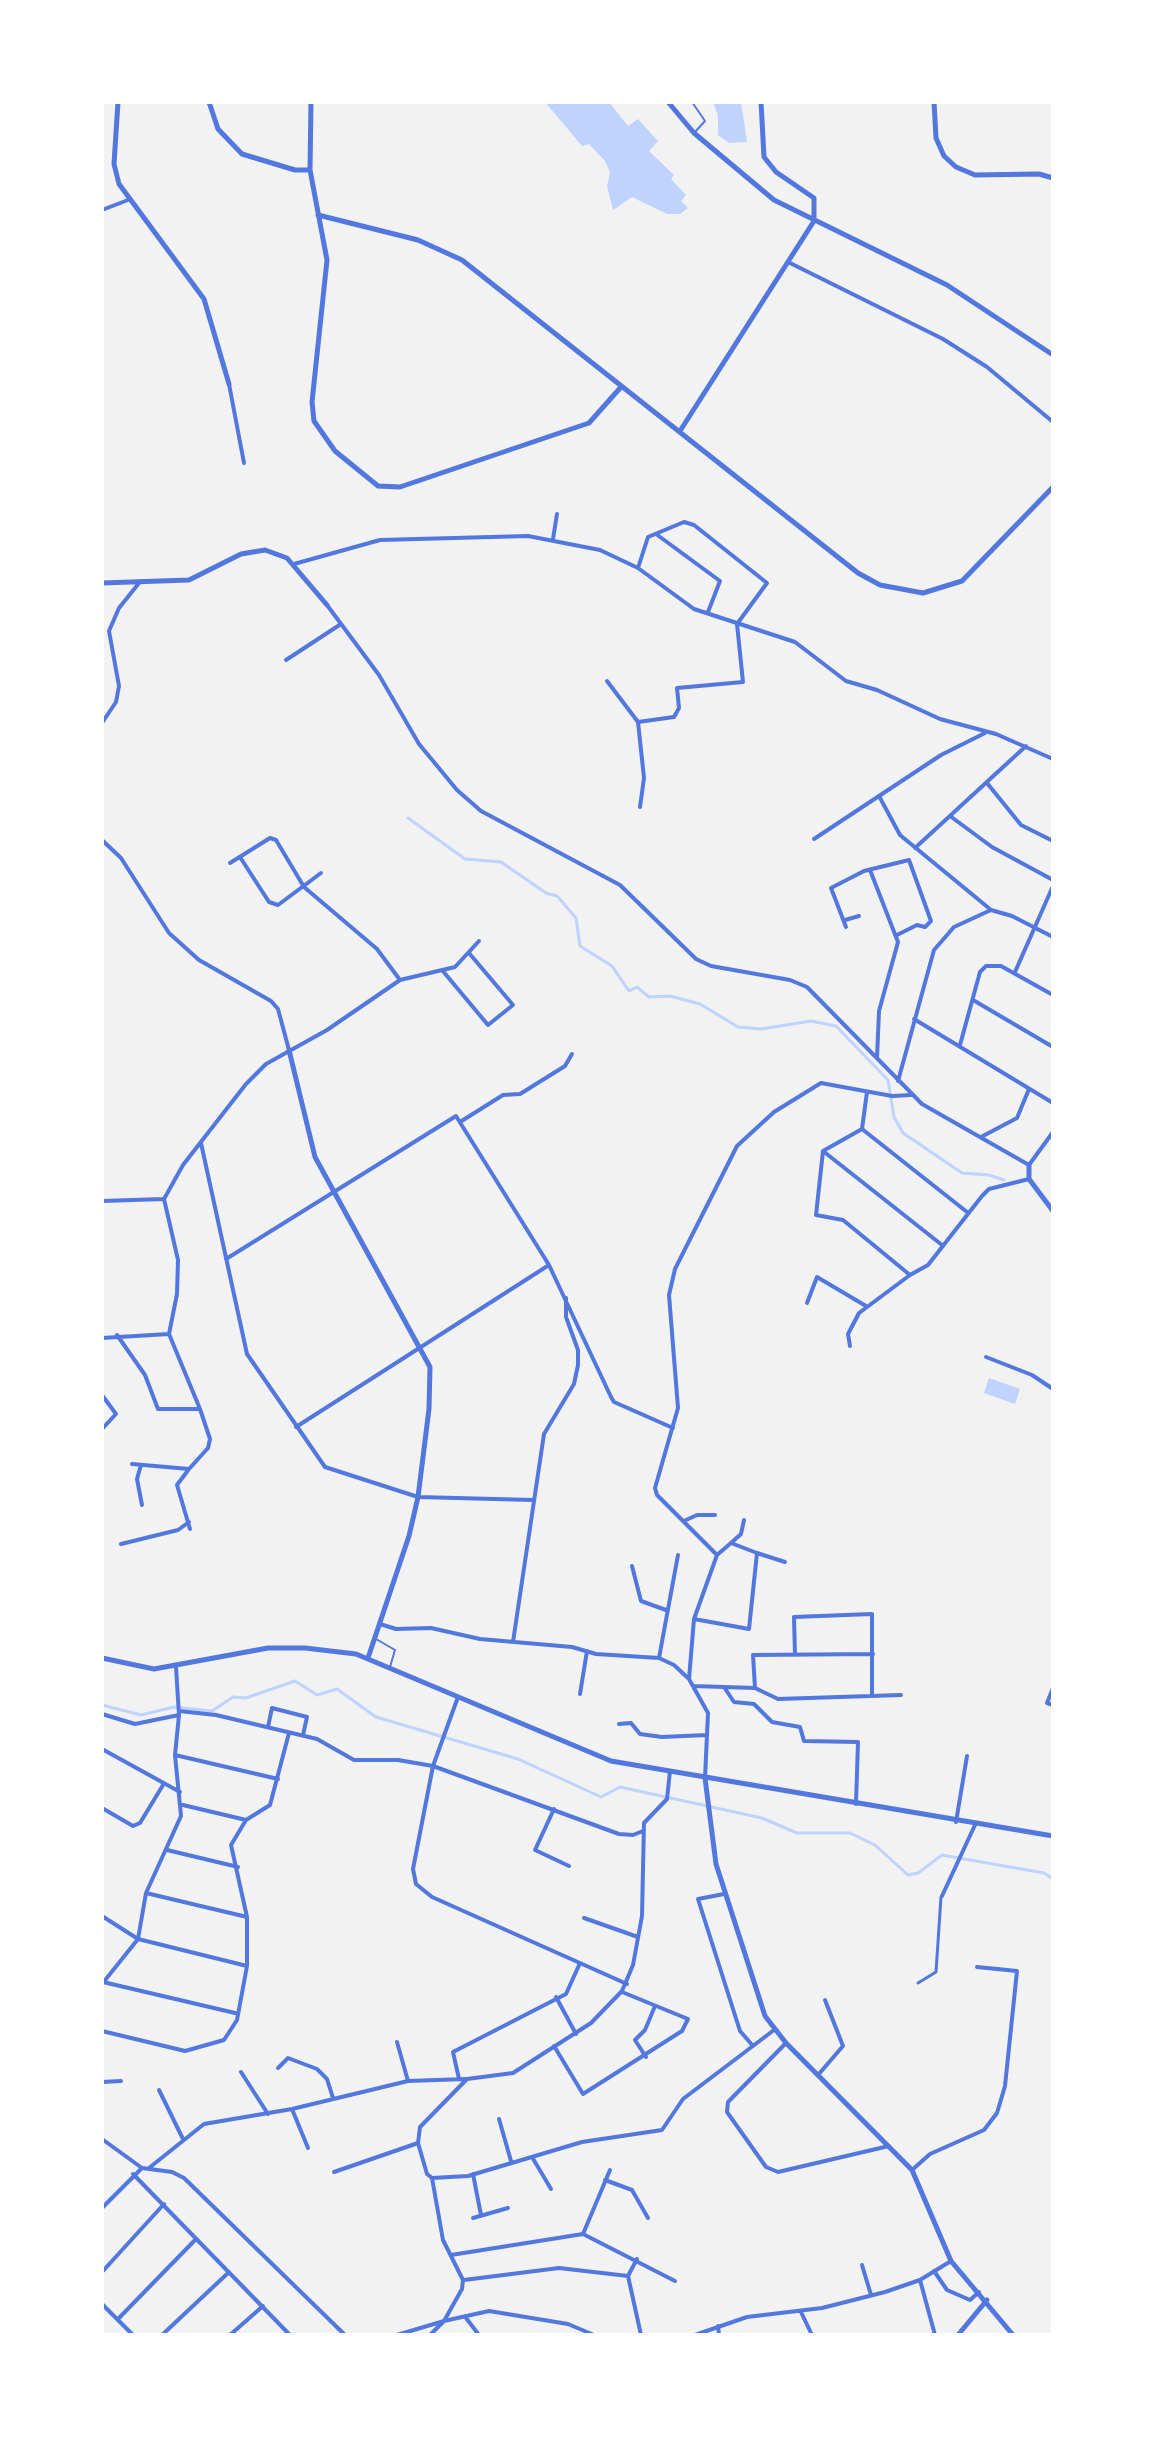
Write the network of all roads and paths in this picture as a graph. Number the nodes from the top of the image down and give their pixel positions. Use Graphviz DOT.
graph roads {
  1 [pos="118,102"];
  2 [pos="209,102"];
  3 [pos="311,102"];
  4 [pos="668,102"];
  5 [pos="692,102"];
  6 [pos="761,102"];
  7 [pos="934,102"];
  8 [pos="694,133"];
  9 [pos="310,170"];
  10 [pos="1053,178"];
  11 [pos="128,200"];
  12 [pos="102,210"];
  13 [pos="318,215"];
  14 [pos="814,221"];
  15 [pos="788,262"];
  16 [pos="1053,355"];
  17 [pos="229,384"];
  18 [pos="621,387"];
  19 [pos="1053,422"];
  20 [pos="680,431"];
  21 [pos="244,463"];
  22 [pos="1053,487"];
  23 [pos="557,514"];
  24 [pos="656,534"];
  25 [pos="553,539"];
  26 [pos="294,564"];
  27 [pos="638,568"];
  28 [pos="102,583"];
  29 [pos="139,583"];
  30 [pos="327,605"];
  31 [pos="708,612"];
  32 [pos="341,624"];
  33 [pos="737,624"];
  34 [pos="286,660"];
  35 [pos="607,681"];
  36 [pos="638,722"];
  37 [pos="102,723"];
  38 [pos="987,732"];
  39 [pos="1026,746"];
  40 [pos="1053,759"];
  41 [pos="987,783"];
  42 [pos="879,796"];
  43 [pos="640,807"];
  44 [pos="950,816"];
  45 [pos="814,839"];
  46 [pos="102,840"];
  47 [pos="1053,841"];
  48 [pos="915,848"];
  49 [pos="240,857"];
  50 [pos="230,863"];
  51 [pos="870,870"];
  52 [pos="321,873"];
  53 [pos="1053,883"];
  54 [pos="304,887"];
  55 [pos="991,910"];
  56 [pos="859,916"];
  57 [pos="845,920"];
  58 [pos="1035,926"];
  59 [pos="846,927"];
  60 [pos="897,935"];
  61 [pos="1053,937"];
  62 [pos="479,941"];
  63 [pos="469,953"];
  64 [pos="442,970"];
  65 [pos="1015,972"];
  66 [pos="400,980"];
  67 [pos="1053,995"];
  68 [pos="973,1000"];
  69 [pos="914,1019"];
  70 [pos="960,1045"];
  71 [pos="1053,1047"];
  72 [pos="289,1050"];
  73 [pos="572,1054"];
  74 [pos="877,1058"];
  75 [pos="898,1081"];
  76 [pos="1029,1089"];
  77 [pos="867,1092"];
  78 [pos="911,1095"];
  79 [pos="1053,1103"];
  80 [pos="460,1122"];
  81 [pos="862,1129"];
  82 [pos="1053,1132"];
  83 [pos="981,1137"];
  84 [pos="201,1143"];
  85 [pos="823,1151"];
  86 [pos="1029,1165"];
  87 [pos="1029,1179"];
  88 [pos="334,1191"];
  89 [pos="164,1199"];
  90 [pos="102,1201"];
  91 [pos="1053,1211"];
  92 [pos="967,1212"];
  93 [pos="942,1245"];
  94 [pos="226,1259"];
  95 [pos="549,1265"];
  96 [pos="910,1275"];
  97 [pos="566,1298"];
  98 [pos="807,1303"];
  99 [pos="866,1306"];
  100 [pos="169,1334"];
  101 [pos="117,1335"];
  102 [pos="102,1338"];
  103 [pos="850,1346"];
  104 [pos="421,1347"];
  105 [pos="986,1357"];
  106 [pos="1053,1389"];
  107 [pos="102,1395"];
  108 [pos="200,1409"];
  109 [pos="296,1427"];
  110 [pos="673,1428"];
  111 [pos="102,1429"];
  112 [pos="132,1464"];
  113 [pos="141,1465"];
  114 [pos="189,1469"];
  115 [pos="418,1497"];
  116 [pos="533,1500"];
  117 [pos="142,1505"];
  118 [pos="715,1515"];
  119 [pos="744,1520"];
  120 [pos="684,1521"];
  121 [pos="189,1522"];
  122 [pos="190,1529"];
  123 [pos="731,1543"];
  124 [pos="121,1544"];
  125 [pos="757,1553"];
  126 [pos="678,1555"];
  127 [pos="717,1555"];
  128 [pos="785,1562"];
  129 [pos="632,1566"];
  130 [pos="666,1610"];
  131 [pos="694,1619"];
  132 [pos="380,1624"];
  133 [pos="375,1638"];
  134 [pos="513,1642"];
  135 [pos="587,1651"];
  136 [pos="873,1654"];
  137 [pos="795,1655"];
  138 [pos="102,1658"];
  139 [pos="368,1658"];
  140 [pos="659,1658"];
  141 [pos="176,1667"];
  142 [pos="390,1667"];
  143 [pos="689,1679"];
  144 [pos="693,1686"];
  145 [pos="724,1687"];
  146 [pos="755,1688"];
  147 [pos="1053,1688"];
  148 [pos="580,1694"];
  149 [pos="872,1695"];
  150 [pos="901,1695"];
  151 [pos="458,1697"];
  152 [pos="1053,1705"];
  153 [pos="179,1713"];
  154 [pos="102,1714"];
  155 [pos="619,1724"];
  156 [pos="268,1727"];
  157 [pos="289,1733"];
  158 [pos="303,1735"];
  159 [pos="707,1735"];
  160 [pos="102,1749"];
  161 [pos="175,1755"];
  162 [pos="967,1756"];
  163 [pos="433,1766"];
  164 [pos="670,1771"];
  165 [pos="705,1778"];
  166 [pos="278,1779"];
  167 [pos="163,1785"];
  168 [pos="180,1792"];
  169 [pos="856,1804"];
  170 [pos="183,1805"];
  171 [pos="102,1808"];
  172 [pos="554,1809"];
  173 [pos="246,1820"];
  174 [pos="956,1822"];
  175 [pos="975,1825"];
  176 [pos="643,1831"];
  177 [pos="1053,1836"];
  178 [pos="167,1850"];
  179 [pos="569,1866"];
  180 [pos="238,1867"];
  181 [pos="146,1893"];
  182 [pos="724,1894"];
  183 [pos="942,1896"];
  184 [pos="102,1916"];
  185 [pos="247,1917"];
  186 [pos="584,1918"];
  187 [pos="638,1937"];
  188 [pos="138,1939"];
  189 [pos="580,1963"];
  190 [pos="247,1966"];
  191 [pos="977,1967"];
  192 [pos="103,1983"];
  193 [pos="918,1983"];
  194 [pos="627,1984"];
  195 [pos="622,1991"];
  196 [pos="556,1997"];
  197 [pos="825,2000"];
  198 [pos="655,2006"];
  199 [pos="235,2013"];
  200 [pos="774,2030"];
  201 [pos="102,2031"];
  202 [pos="576,2034"];
  203 [pos="397,2042"];
  204 [pos="786,2043"];
  205 [pos="554,2046"];
  206 [pos="753,2046"];
  207 [pos="646,2057"];
  208 [pos="278,2068"];
  209 [pos="241,2072"];
  210 [pos="818,2075"];
  211 [pos="459,2079"];
  212 [pos="467,2079"];
  213 [pos="121,2081"];
  214 [pos="408,2081"];
  215 [pos="102,2082"];
  216 [pos="159,2090"];
  217 [pos="333,2098"];
  218 [pos="292,2109"];
  219 [pos="268,2114"];
  220 [pos="499,2119"];
  221 [pos="102,2139"];
  222 [pos="183,2139"];
  223 [pos="418,2143"];
  224 [pos="890,2146"];
  225 [pos="308,2148"];
  226 [pos="532,2157"];
  227 [pos="511,2161"];
  228 [pos="142,2168"];
  229 [pos="149,2168"];
  230 [pos="610,2170"];
  231 [pos="912,2170"];
  232 [pos="334,2172"];
  233 [pos="133,2174"];
  234 [pos="473,2174"];
  235 [pos="432,2178"];
  236 [pos="605,2180"];
  237 [pos="551,2189"];
  238 [pos="164,2204"];
  239 [pos="102,2208"];
  240 [pos="508,2208"];
  241 [pos="481,2215"];
  242 [pos="473,2218"];
  243 [pos="648,2218"];
  244 [pos="583,2234"];
  245 [pos="196,2239"];
  246 [pos="451,2255"];
  247 [pos="637,2259"];
  248 [pos="951,2261"];
  249 [pos="862,2265"];
  250 [pos="934,2271"];
  251 [pos="102,2272"];
  252 [pos="228,2273"];
  253 [pos="628,2276"];
  254 [pos="463,2280"];
  255 [pos="920,2280"];
  256 [pos="675,2281"];
  257 [pos="979,2292"];
  258 [pos="871,2295"];
  259 [pos="987,2300"];
  260 [pos="102,2304"];
  261 [pos="263,2306"];
  262 [pos="801,2311"];
  263 [pos="119,2318"];
  264 [pos="466,2318"];
  265 [pos="444,2321"];
  266 [pos="718,2326"];
  267 [pos="133,2335"];
  268 [pos="162,2335"];
  269 [pos="230,2335"];
  270 [pos="290,2335"];
  271 [pos="345,2335"];
  272 [pos="397,2335"];
  273 [pos="430,2335"];
  274 [pos="479,2335"];
  275 [pos="592,2335"];
  276 [pos="641,2335"];
  277 [pos="695,2335"];
  278 [pos="719,2335"];
  279 [pos="812,2335"];
  280 [pos="935,2335"];
  281 [pos="958,2335"];
  282 [pos="1013,2335"];
  1 -- 11 [label="street"];
  2 -- 9 [label="street"];
  3 -- 9 [label="street"];
  4 -- 8 [label="street"];
  5 -- 8 [label="lane"];
  6 -- 14 [label="street"];
  7 -- 10 [label="street"];
  8 -- 14 [label="street"];
  9 -- 13 [label="street"];
  11 -- 12 [label="street"];
  11 -- 17 [label="street"];
  13 -- 18 [label="street"];
  13 -- 18 [label="street"];
  14 -- 15 [label="street"];
  14 -- 16 [label="street"];
  15 -- 19 [label="street"];
  15 -- 20 [label="street"];
  17 -- 21 [label="street"];
  18 -- 20 [label="street"];
  20 -- 22 [label="street"];
  23 -- 25 [label="street"];
  24 -- 27 [label="street"];
  24 -- 31 [label="street"];
  24 -- 33 [label="street"];
  25 -- 26 [label="street"];
  25 -- 27 [label="street"];
  26 -- 29 [label="street"];
  26 -- 30 [label="street"];
  27 -- 31 [label="street"];
  28 -- 29 [label="street"];
  29 -- 37 [label="street"];
  30 -- 32 [label="street"];
  31 -- 33 [label="street"];
  32 -- 34 [label="street"];
  32 -- 74 [label="street"];
  33 -- 36 [label="street"];
  33 -- 38 [label="street"];
  35 -- 36 [label="street"];
  36 -- 43 [label="street"];
  38 -- 39 [label="street"];
  38 -- 42 [label="street"];
  39 -- 40 [label="street"];
  39 -- 41 [label="street"];
  41 -- 44 [label="street"];
  41 -- 47 [label="street"];
  42 -- 45 [label="street"];
  42 -- 48 [label="street"];
  44 -- 48 [label="street"];
  44 -- 53 [label="street"];
  46 -- 72 [label="street"];
  48 -- 55 [label="street"];
  49 -- 50 [label="street"];
  49 -- 54 [label="street"];
  49 -- 54 [label="street"];
  51 -- 57 [label="street"];
  51 -- 60 [label="street"];
  51 -- 60 [label="street"];
  52 -- 54 [label="street"];
  53 -- 58 [label="street"];
  54 -- 66 [label="street"];
  55 -- 58 [label="street"];
  55 -- 69 [label="street"];
  56 -- 57 [label="street"];
  57 -- 59 [label="street"];
  58 -- 61 [label="street"];
  58 -- 65 [label="street"];
  60 -- 74 [label="street"];
  62 -- 63 [label="street"];
  63 -- 64 [label="street"];
  63 -- 64 [label="street"];
  64 -- 66 [label="street"];
  65 -- 67 [label="street"];
  65 -- 68 [label="street"];
  66 -- 72 [label="street"];
  68 -- 70 [label="street"];
  68 -- 71 [label="street"];
  69 -- 70 [label="street"];
  69 -- 75 [label="street"];
  70 -- 76 [label="street"];
  72 -- 84 [label="street"];
  72 -- 88 [label="street"];
  73 -- 80 [label="street"];
  74 -- 75 [label="street"];
  75 -- 78 [label="street"];
  76 -- 79 [label="street"];
  76 -- 83 [label="street"];
  77 -- 78 [label="street"];
  77 -- 81 [label="street"];
  77 -- 110 [label="street"];
  78 -- 83 [label="street"];
  80 -- 88 [label="street"];
  80 -- 95 [label="street"];
  81 -- 85 [label="street"];
  81 -- 92 [label="street"];
  82 -- 86 [label="street"];
  83 -- 86 [label="street"];
  84 -- 89 [label="street"];
  84 -- 94 [label="street"];
  85 -- 93 [label="street"];
  85 -- 96 [label="street"];
  86 -- 87 [label="street"];
  87 -- 91 [label="street"];
  87 -- 92 [label="street"];
  88 -- 94 [label="street"];
  88 -- 104 [label="street"];
  89 -- 90 [label="street"];
  89 -- 100 [label="street"];
  92 -- 93 [label="street"];
  93 -- 96 [label="street"];
  94 -- 109 [label="street"];
  95 -- 97 [label="street"];
  95 -- 104 [label="street"];
  96 -- 99 [label="street"];
  97 -- 110 [label="street"];
  97 -- 116 [label="street"];
  98 -- 99 [label="street"];
  99 -- 103 [label="street"];
  100 -- 101 [label="street"];
  100 -- 108 [label="street"];
  101 -- 102 [label="street"];
  101 -- 108 [label="street"];
  104 -- 109 [label="street"];
  104 -- 115 [label="street"];
  105 -- 106 [label="street"];
  107 -- 111 [label="street"];
  108 -- 114 [label="street"];
  109 -- 115 [label="street"];
  110 -- 120 [label="street"];
  112 -- 113 [label="street"];
  113 -- 114 [label="street"];
  113 -- 117 [label="street"];
  114 -- 121 [label="street"];
  115 -- 116 [label="street"];
  115 -- 132 [label="street"];
  116 -- 134 [label="street"];
  118 -- 120 [label="street"];
  119 -- 123 [label="street"];
  120 -- 127 [label="street"];
  121 -- 122 [label="street"];
  121 -- 124 [label="street"];
  123 -- 125 [label="street"];
  123 -- 127 [label="street"];
  125 -- 128 [label="street"];
  125 -- 131 [label="street"];
  126 -- 130 [label="street"];
  127 -- 131 [label="street"];
  129 -- 130 [label="street"];
  130 -- 140 [label="street"];
  131 -- 143 [label="street"];
  132 -- 133 [label="street"];
  132 -- 134 [label="street"];
  133 -- 139 [label="street"];
  133 -- 142 [label="lane"];
  134 -- 135 [label="street"];
  135 -- 140 [label="street"];
  135 -- 148 [label="street"];
  136 -- 137 [label="street"];
  136 -- 137 [label="street"];
  136 -- 149 [label="street"];
  137 -- 146 [label="street"];
  138 -- 141 [label="street"];
  139 -- 141 [label="street"];
  139 -- 142 [label="street"];
  140 -- 143 [label="street"];
  141 -- 153 [label="street"];
  142 -- 151 [label="street"];
  143 -- 144 [label="street"];
  144 -- 145 [label="street"];
  144 -- 159 [label="street"];
  145 -- 146 [label="street"];
  145 -- 169 [label="street"];
  146 -- 149 [label="street"];
  147 -- 152 [label="street"];
  149 -- 150 [label="street"];
  151 -- 163 [label="street"];
  151 -- 164 [label="street"];
  153 -- 154 [label="street"];
  153 -- 156 [label="street"];
  153 -- 161 [label="street"];
  155 -- 159 [label="street"];
  156 -- 157 [label="street"];
  156 -- 158 [label="street"];
  157 -- 158 [label="street"];
  157 -- 166 [label="street"];
  158 -- 163 [label="street"];
  159 -- 165 [label="street"];
  160 -- 167 [label="street"];
  161 -- 166 [label="street"];
  161 -- 168 [label="street"];
  162 -- 174 [label="street"];
  163 -- 172 [label="street"];
  163 -- 189 [label="street"];
  164 -- 165 [label="street"];
  164 -- 176 [label="street"];
  165 -- 169 [label="street"];
  165 -- 182 [label="street"];
  166 -- 173 [label="street"];
  167 -- 168 [label="street"];
  167 -- 171 [label="street"];
  168 -- 170 [label="street"];
  169 -- 174 [label="street"];
  170 -- 173 [label="street"];
  170 -- 178 [label="street"];
  172 -- 176 [label="street"];
  172 -- 179 [label="street"];
  173 -- 180 [label="street"];
  174 -- 175 [label="street"];
  175 -- 177 [label="street"];
  175 -- 183 [label="street"];
  176 -- 187 [label="street"];
  178 -- 180 [label="street"];
  178 -- 181 [label="street"];
  180 -- 185 [label="street"];
  181 -- 185 [label="street"];
  181 -- 188 [label="street"];
  182 -- 200 [label="street"];
  182 -- 206 [label="street"];
  183 -- 193 [label="street"];
  184 -- 188 [label="street"];
  185 -- 190 [label="street"];
  186 -- 187 [label="street"];
  187 -- 194 [label="street"];
  188 -- 190 [label="street"];
  188 -- 192 [label="street"];
  189 -- 194 [label="street"];
  189 -- 196 [label="street"];
  190 -- 199 [label="street"];
  191 -- 231 [label="street"];
  192 -- 199 [label="street"];
  194 -- 195 [label="street"];
  195 -- 198 [label="street"];
  195 -- 202 [label="street"];
  196 -- 202 [label="street"];
  196 -- 211 [label="street"];
  197 -- 210 [label="street"];
  198 -- 207 [label="street"];
  198 -- 207 [label="street"];
  199 -- 201 [label="street"];
  200 -- 204 [label="street"];
  200 -- 206 [label="street"];
  202 -- 205 [label="street"];
  203 -- 214 [label="street"];
  204 -- 210 [label="street"];
  204 -- 224 [label="street"];
  205 -- 207 [label="street"];
  205 -- 212 [label="street"];
  206 -- 226 [label="street"];
  208 -- 217 [label="street"];
  209 -- 219 [label="street"];
  210 -- 224 [label="street"];
  211 -- 212 [label="street"];
  211 -- 214 [label="street"];
  212 -- 223 [label="street"];
  213 -- 215 [label="street"];
  214 -- 217 [label="street"];
  216 -- 222 [label="street"];
  217 -- 218 [label="street"];
  218 -- 219 [label="street"];
  218 -- 225 [label="street"];
  219 -- 222 [label="street"];
  220 -- 227 [label="street"];
  221 -- 228 [label="street"];
  222 -- 229 [label="street"];
  223 -- 232 [label="street"];
  223 -- 235 [label="street"];
  224 -- 231 [label="street"];
  226 -- 227 [label="street"];
  226 -- 237 [label="street"];
  227 -- 234 [label="street"];
  228 -- 229 [label="street"];
  228 -- 233 [label="street"];
  229 -- 271 [label="street"];
  230 -- 236 [label="street"];
  231 -- 248 [label="street"];
  233 -- 238 [label="street"];
  233 -- 239 [label="street"];
  234 -- 235 [label="street"];
  234 -- 241 [label="street"];
  235 -- 246 [label="street"];
  236 -- 243 [label="street"];
  236 -- 244 [label="street"];
  238 -- 245 [label="street"];
  238 -- 251 [label="street"];
  240 -- 241 [label="street"];
  241 -- 242 [label="street"];
  244 -- 246 [label="street"];
  244 -- 247 [label="street"];
  245 -- 252 [label="street"];
  245 -- 263 [label="street"];
  246 -- 254 [label="street"];
  247 -- 253 [label="street"];
  247 -- 256 [label="street"];
  248 -- 250 [label="street"];
  248 -- 257 [label="street"];
  249 -- 258 [label="street"];
  250 -- 255 [label="street"];
  250 -- 257 [label="street"];
  252 -- 261 [label="street"];
  252 -- 268 [label="street"];
  253 -- 254 [label="street"];
  253 -- 276 [label="street"];
  254 -- 265 [label="street"];
  255 -- 258 [label="street"];
  255 -- 280 [label="street"];
  257 -- 259 [label="street"];
  258 -- 262 [label="street"];
  259 -- 281 [label="street"];
  259 -- 282 [label="street"];
  260 -- 263 [label="street"];
  261 -- 269 [label="street"];
  261 -- 270 [label="street"];
  262 -- 266 [label="street"];
  262 -- 279 [label="street"];
  263 -- 267 [label="street"];
  264 -- 265 [label="street"];
  264 -- 274 [label="street"];
  264 -- 275 [label="street"];
  265 -- 272 [label="street"];
  265 -- 273 [label="street"];
  266 -- 277 [label="street"];
  266 -- 278 [label="street"];
}
